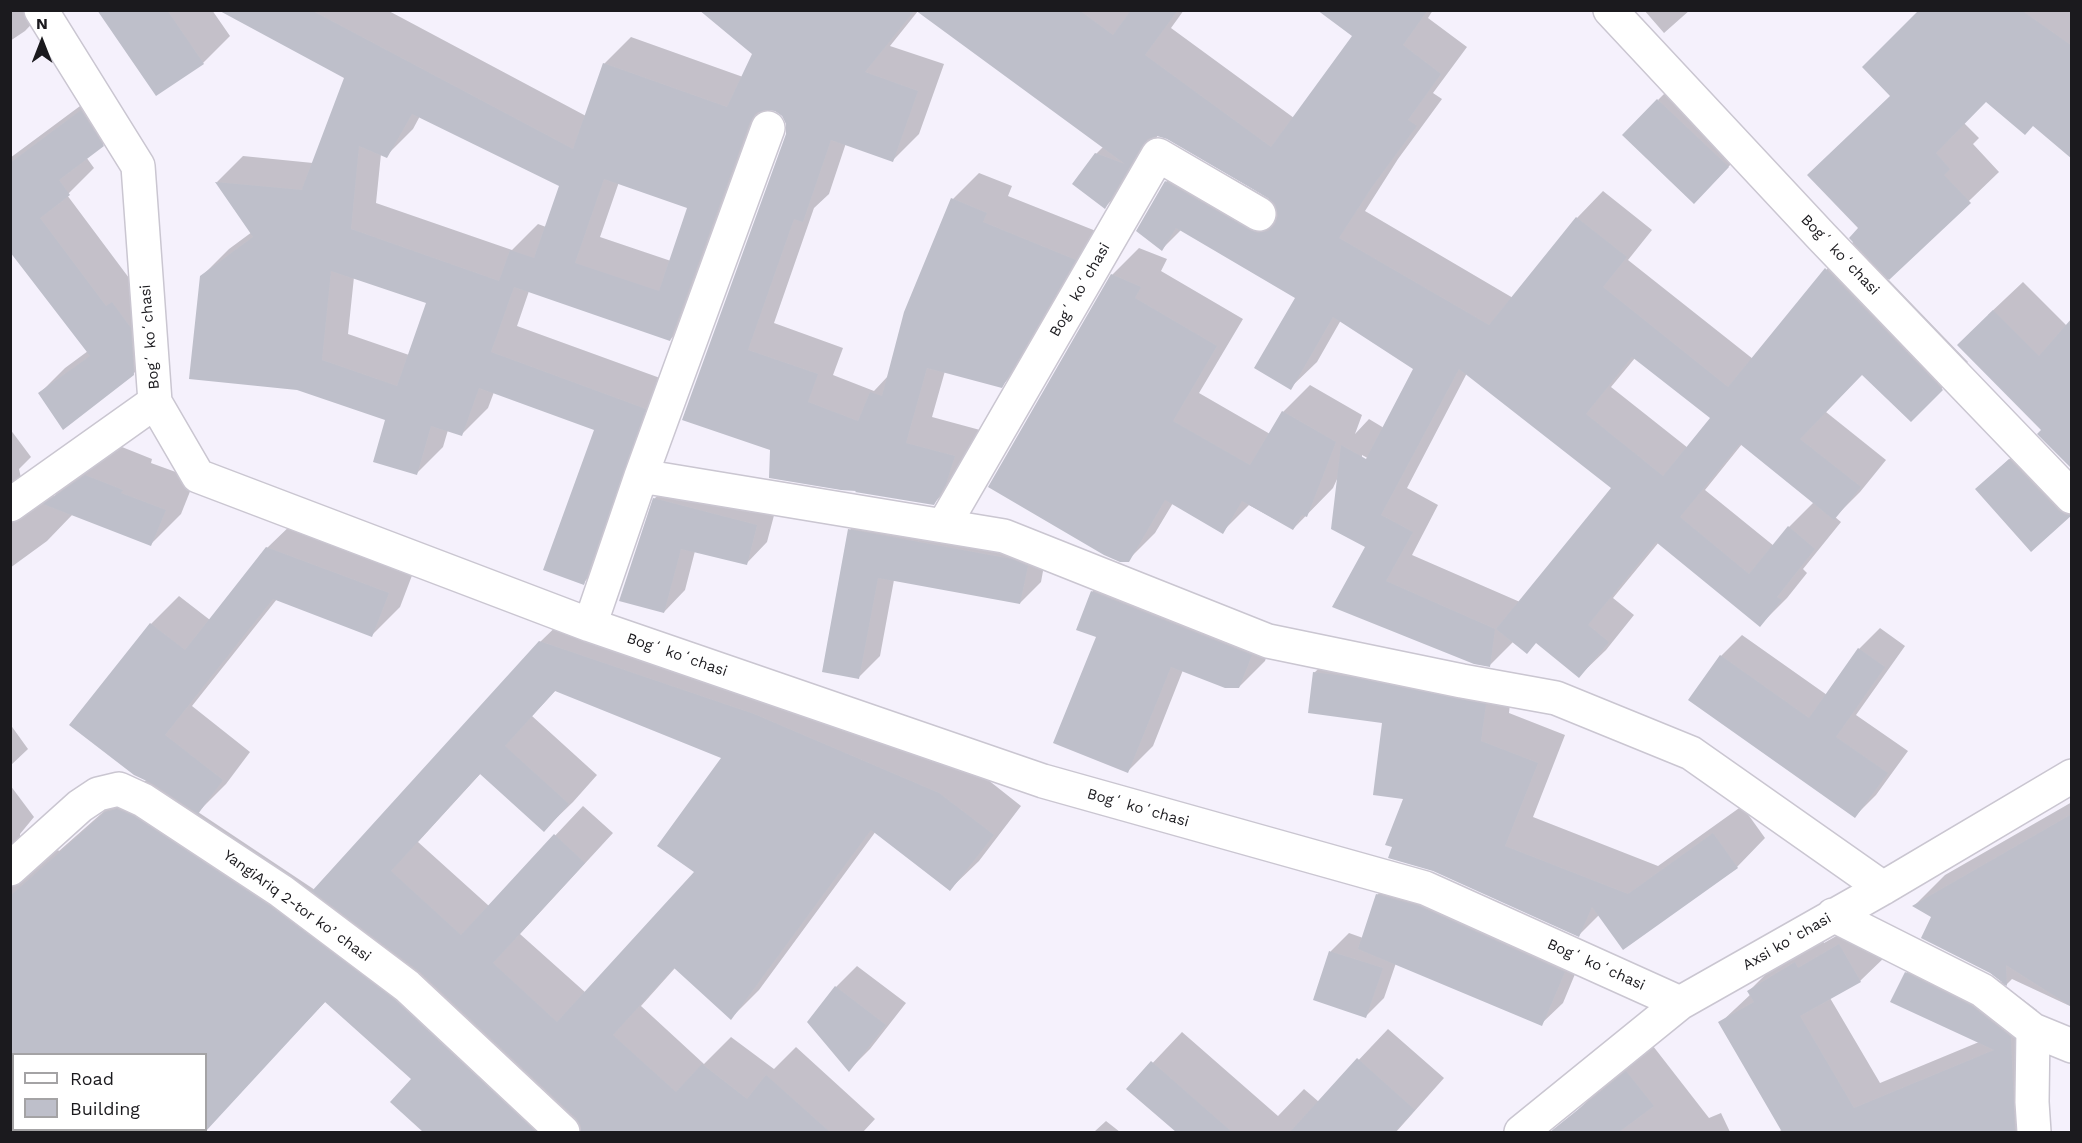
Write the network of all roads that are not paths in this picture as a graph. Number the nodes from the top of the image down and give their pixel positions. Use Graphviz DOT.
graph roads {
  1 [pos="41,10"];
  2 [pos="1610,10"];
  3 [pos="768,128"];
  4 [pos="1258,214"];
  5 [pos="155,402"];
  6 [pos="641,476"];
  7 [pos="2072,497"];
  8 [pos="10,505"];
  9 [pos="944,525"];
  10 [pos="590,625"];
  11 [pos="2072,776"];
  12 [pos="10,869"];
  13 [pos="1883,888"];
  14 [pos="1833,915"];
  15 [pos="1680,1003"];
  16 [pos="2033,1030"];
  17 [pos="2072,1046"];
  18 [pos="563,1132"];
  19 [pos="1521,1132"];
  20 [pos="2034,1132"];
  1 -- 5 [label="street, Bogʻ koʻchasi"];
  2 -- 7 [label="street, Bogʻ koʻchasi"];
  3 -- 6 [label="street"];
  4 -- 9 [label="street, Bogʻ koʻchasi"];
  5 -- 8 [label="street"];
  5 -- 10 [label="street, Bogʻ koʻchasi"];
  6 -- 9 [label="street"];
  6 -- 10 [label="street"];
  9 -- 13 [label="street"];
  10 -- 15 [label="street, Bogʻ koʻchasi"];
  11 -- 13 [label="street, Axsi koʻchasi"];
  12 -- 18 [label="street, YangiАriq 2-tor koʼchasi"];
  13 -- 14 [label="street, Axsi koʻchasi"];
  14 -- 15 [label="street, Axsi koʻchasi"];
  14 -- 16 [label="street"];
  15 -- 19 [label="street, Axsi koʻchasi"];
  16 -- 17 [label="street"];
  16 -- 20 [label="street"];
}
